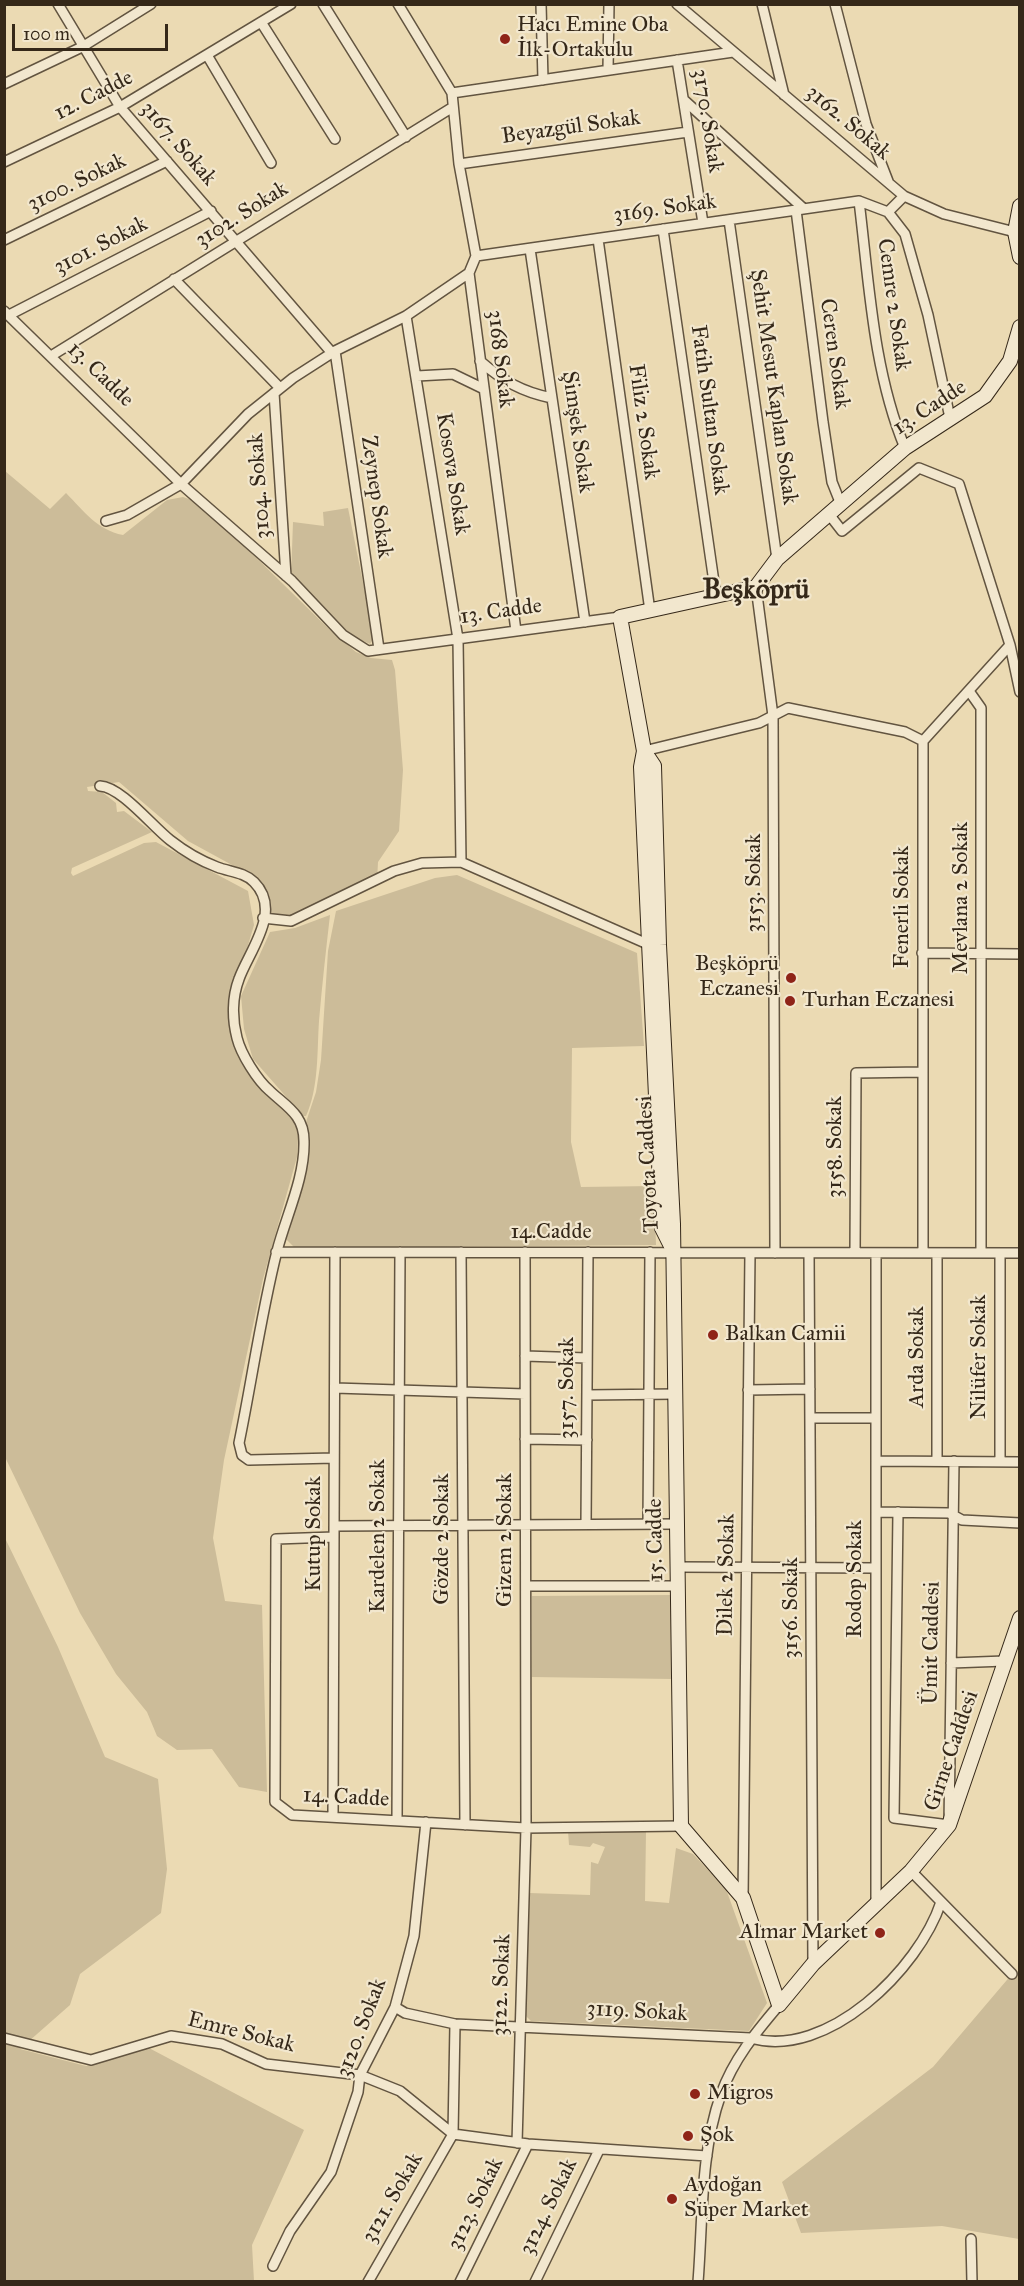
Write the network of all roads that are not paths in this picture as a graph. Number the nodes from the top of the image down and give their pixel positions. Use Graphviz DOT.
graph roads {
  1 [pos="58,4"];
  2 [pos="151,4"];
  3 [pos="323,4"];
  4 [pos="398,4"];
  5 [pos="541,4"];
  6 [pos="609,4"];
  7 [pos="677,4"];
  8 [pos="762,4"];
  9 [pos="835,4"];
  10 [pos="289,5"];
  11 [pos="261,22"];
  12 [pos="82,47"];
  13 [pos="733,52"];
  14 [pos="207,55"];
  15 [pos="677,60"];
  16 [pos="608,70"];
  17 [pos="543,80"];
  18 [pos="4,84"];
  19 [pos="452,93"];
  20 [pos="784,95"];
  21 [pos="684,100"];
  22 [pos="120,107"];
  23 [pos="453,107"];
  24 [pos="688,132"];
  25 [pos="406,136"];
  26 [pos="335,139"];
  27 [pos="167,161"];
  28 [pos="4,162"];
  29 [pos="271,164"];
  30 [pos="459,164"];
  31 [pos="889,183"];
  32 [pos="904,196"];
  33 [pos="859,201"];
  34 [pos="1020,206"];
  35 [pos="800,209"];
  36 [pos="211,212"];
  37 [pos="888,212"];
  38 [pos="729,220"];
  39 [pos="703,223"];
  40 [pos="663,229"];
  41 [pos="1015,232"];
  42 [pos="598,239"];
  43 [pos="4,240"];
  44 [pos="236,241"];
  45 [pos="530,249"];
  46 [pos="476,256"];
  47 [pos="1020,257"];
  48 [pos="469,273"];
  49 [pos="174,279"];
  50 [pos="7,313"];
  51 [pos="406,316"];
  52 [pos="1020,327"];
  53 [pos="334,352"];
  54 [pos="51,356"];
  55 [pos="480,362"];
  56 [pos="417,376"];
  57 [pos="484,389"];
  58 [pos="277,390"];
  59 [pos="552,398"];
  60 [pos="950,418"];
  61 [pos="905,448"];
  62 [pos="181,484"];
  63 [pos="840,502"];
  64 [pos="828,513"];
  65 [pos="106,521"];
  66 [pos="777,560"];
  67 [pos="286,576"];
  68 [pos="756,587"];
  69 [pos="716,596"];
  70 [pos="650,610"];
  71 [pos="620,617"];
  72 [pos="585,622"];
  73 [pos="516,631"];
  74 [pos="458,639"];
  75 [pos="1010,645"];
  76 [pos="379,649"];
  77 [pos="969,691"];
  78 [pos="1020,692"];
  79 [pos="773,716"];
  80 [pos="923,741"];
  81 [pos="644,751"];
  82 [pos="100,786"];
  83 [pos="461,862"];
  84 [pos="264,918"];
  85 [pos="653,946"];
  86 [pos="922,953"];
  87 [pos="982,953"];
  88 [pos="1020,954"];
  89 [pos="923,1072"];
  90 [pos="276,1252"];
  91 [pos="335,1252"];
  92 [pos="400,1252"];
  93 [pos="461,1252"];
  94 [pos="525,1252"];
  95 [pos="588,1252"];
  96 [pos="650,1252"];
  97 [pos="674,1252"];
  98 [pos="750,1252"];
  99 [pos="775,1252"];
  100 [pos="809,1252"];
  101 [pos="855,1252"];
  102 [pos="923,1252"];
  103 [pos="876,1253"];
  104 [pos="937,1253"];
  105 [pos="981,1253"];
  106 [pos="1000,1253"];
  107 [pos="1020,1253"];
  108 [pos="525,1356"];
  109 [pos="587,1358"];
  110 [pos="335,1388"];
  111 [pos="810,1389"];
  112 [pos="399,1390"];
  113 [pos="748,1390"];
  114 [pos="462,1392"];
  115 [pos="525,1394"];
  116 [pos="648,1394"];
  117 [pos="676,1394"];
  118 [pos="587,1395"];
  119 [pos="810,1418"];
  120 [pos="876,1418"];
  121 [pos="525,1439"];
  122 [pos="587,1440"];
  123 [pos="334,1458"];
  124 [pos="876,1461"];
  125 [pos="937,1461"];
  126 [pos="954,1461"];
  127 [pos="1000,1461"];
  128 [pos="1020,1462"];
  129 [pos="876,1512"];
  130 [pos="898,1512"];
  131 [pos="953,1517"];
  132 [pos="1020,1523"];
  133 [pos="525,1524"];
  134 [pos="586,1524"];
  135 [pos="648,1524"];
  136 [pos="677,1524"];
  137 [pos="399,1525"];
  138 [pos="463,1525"];
  139 [pos="334,1526"];
  140 [pos="334,1537"];
  141 [pos="678,1567"];
  142 [pos="747,1567"];
  143 [pos="811,1568"];
  144 [pos="876,1568"];
  145 [pos="526,1586"];
  146 [pos="678,1586"];
  147 [pos="1020,1618"];
  148 [pos="1005,1661"];
  149 [pos="951,1663"];
  150 [pos="333,1816"];
  151 [pos="397,1820"];
  152 [pos="426,1822"];
  153 [pos="465,1824"];
  154 [pos="949,1825"];
  155 [pos="681,1826"];
  156 [pos="526,1828"];
  157 [pos="911,1871"];
  158 [pos="743,1898"];
  159 [pos="941,1902"];
  160 [pos="876,1905"];
  161 [pos="813,1964"];
  162 [pos="1012,1974"];
  163 [pos="779,2005"];
  164 [pos="394,2007"];
  165 [pos="455,2024"];
  166 [pos="520,2025"];
  167 [pos="4,2038"];
  168 [pos="751,2038"];
  169 [pos="360,2075"];
  170 [pos="453,2134"];
  171 [pos="517,2143"];
  172 [pos="528,2144"];
  173 [pos="599,2150"];
  174 [pos="707,2156"];
  175 [pos="971,2239"];
  176 [pos="273,2266"];
  177 [pos="535,2281"];
  178 [pos="368,2282"];
  179 [pos="460,2282"];
  180 [pos="698,2282"];
  181 [pos="972,2282"];
  1 -- 12 [label="street, 3167. Sokak"];
  2 -- 12 [label="street"];
  3 -- 25 [label="street"];
  4 -- 19 [label="street"];
  5 -- 17 [label="street"];
  6 -- 16 [label="street"];
  7 -- 13 [label="street, 3162. Sokak"];
  8 -- 20 [label="street"];
  9 -- 31 [label="street"];
  10 -- 11 [label="street, 12. Cadde"];
  11 -- 14 [label="street, 12. Cadde"];
  11 -- 26 [label="street"];
  12 -- 18 [label="street"];
  12 -- 22 [label="street, 3167. Sokak"];
  13 -- 15 [label="street"];
  13 -- 20 [label="street, 3162. Sokak"];
  14 -- 22 [label="street, 12. Cadde"];
  14 -- 29 [label="street"];
  15 -- 16 [label="street"];
  15 -- 21 [label="street, 3170. Sokak"];
  16 -- 17 [label="street"];
  17 -- 19 [label="street"];
  19 -- 23 [label="street"];
  20 -- 31 [label="street, 3162. Sokak"];
  21 -- 24 [label="street, 3170. Sokak"];
  21 -- 35 [label="street"];
  22 -- 27 [label="street, 3167. Sokak"];
  22 -- 28 [label="street, 12. Cadde"];
  23 -- 25 [label="street, 3102. Sokak"];
  23 -- 30 [label="street"];
  24 -- 30 [label="street, Beyazgül Sokak"];
  24 -- 39 [label="street, 3170. Sokak"];
  25 -- 44 [label="street, 3102. Sokak"];
  27 -- 36 [label="street, 3167. Sokak"];
  27 -- 43 [label="street, 3100. Sokak"];
  30 -- 46 [label="street"];
  31 -- 32 [label="street, 3162. Sokak"];
  32 -- 37 [label="street"];
  32 -- 41 [label="street, 3162. Sokak"];
  33 -- 35 [label="street, 3169. Sokak"];
  33 -- 37 [label="street"];
  33 -- 61 [label="street, Cemre 2 Sokak"];
  34 -- 41 [label="street"];
  35 -- 38 [label="street, 3169. Sokak"];
  35 -- 63 [label="street, Ceren Sokak"];
  36 -- 44 [label="street, 3167. Sokak"];
  36 -- 50 [label="street, 3101. Sokak"];
  37 -- 60 [label="street"];
  38 -- 39 [label="street, 3169. Sokak"];
  38 -- 66 [label="street, Şehit Mesut Kaplan Sokak"];
  39 -- 40 [label="street, 3169. Sokak"];
  40 -- 42 [label="street, 3169. Sokak"];
  40 -- 69 [label="street, Fatih Sultan Sokak"];
  41 -- 47 [label="street"];
  42 -- 45 [label="street, 3169. Sokak"];
  42 -- 70 [label="street, Filiz 2 Sokak"];
  44 -- 49 [label="street, 3102. Sokak"];
  44 -- 53 [label="street, 3167. Sokak"];
  45 -- 46 [label="street, 3169. Sokak"];
  45 -- 59 [label="street, Şimşek Sokak"];
  46 -- 48 [label="street, 3168 Sokak"];
  48 -- 51 [label="street"];
  48 -- 55 [label="street, 3168 Sokak"];
  49 -- 54 [label="street, 3102. Sokak"];
  49 -- 58 [label="street"];
  50 -- 54 [label="street, 13. Cadde"];
  51 -- 53 [label="street"];
  51 -- 56 [label="street, Kosova Sokak"];
  52 -- 60 [label="street, 13. Cadde"];
  53 -- 58 [label="street"];
  53 -- 76 [label="street, Zeynep Sokak"];
  54 -- 62 [label="street, 13. Cadde"];
  55 -- 57 [label="street, 3168 Sokak"];
  55 -- 59 [label="street"];
  56 -- 57 [label="street"];
  56 -- 74 [label="street, Kosova Sokak"];
  57 -- 73 [label="street, 3168 Sokak"];
  58 -- 62 [label="street"];
  58 -- 67 [label="street, 3104. Sokak"];
  59 -- 72 [label="street, Şimşek Sokak"];
  60 -- 61 [label="street, 13. Cadde"];
  61 -- 63 [label="street, 13. Cadde"];
  62 -- 65 [label="street"];
  62 -- 67 [label="street, 13. Cadde"];
  63 -- 64 [label="street, 13. Cadde"];
  64 -- 66 [label="street, 13. Cadde"];
  64 -- 75 [label="street"];
  66 -- 68 [label="street, 13. Cadde"];
  67 -- 76 [label="street, 13. Cadde"];
  68 -- 69 [label="street, 13. Cadde"];
  68 -- 79 [label="street, 3153. Sokak"];
  69 -- 70 [label="street, 13. Cadde"];
  70 -- 71 [label="street, 13. Cadde"];
  71 -- 72 [label="street, 13. Cadde"];
  71 -- 81 [label="street, Toyota Caddesi"];
  72 -- 73 [label="street, 13. Cadde"];
  73 -- 74 [label="street, 13. Cadde"];
  74 -- 76 [label="street, 13. Cadde"];
  74 -- 83 [label="street, Kosova Sokak"];
  75 -- 77 [label="street"];
  75 -- 78 [label="street"];
  77 -- 80 [label="street"];
  77 -- 87 [label="street, Mevlana 2 Sokak"];
  79 -- 80 [label="street"];
  79 -- 81 [label="street"];
  79 -- 99 [label="street, 3153. Sokak"];
  80 -- 86 [label="street, Fenerli Sokak"];
  81 -- 85 [label="street, Toyota Caddesi"];
  82 -- 84 [label="street"];
  83 -- 84 [label="street"];
  83 -- 85 [label="street"];
  84 -- 90 [label="street"];
  85 -- 97 [label="street, Toyota Caddesi"];
  86 -- 87 [label="street"];
  86 -- 89 [label="street, Fenerli Sokak"];
  87 -- 88 [label="street"];
  87 -- 105 [label="street, Mevlana 2 Sokak"];
  89 -- 101 [label="street, 3158. Sokak"];
  89 -- 102 [label="street, Fenerli Sokak"];
  90 -- 91 [label="street, 14.Cadde"];
  90 -- 123 [label="street"];
  91 -- 92 [label="street, 14.Cadde"];
  91 -- 110 [label="street, Kutup Sokak"];
  92 -- 93 [label="street, 14.Cadde"];
  92 -- 112 [label="street, Kardelen 2 Sokak"];
  93 -- 94 [label="street, 14.Cadde"];
  93 -- 114 [label="street, Gözde 2 Sokak"];
  94 -- 95 [label="street, 14.Cadde"];
  94 -- 108 [label="street, Gizem 2 Sokak"];
  95 -- 96 [label="street, 14.Cadde"];
  95 -- 109 [label="street, 3157. Sokak"];
  96 -- 97 [label="street, 14.Cadde"];
  96 -- 116 [label="street"];
  97 -- 98 [label="street, 14.Cadde"];
  97 -- 117 [label="street, 15. Cadde"];
  98 -- 99 [label="street, 14.Cadde"];
  98 -- 113 [label="street, Dilek 2 Sokak"];
  99 -- 100 [label="street, 14.Cadde"];
  100 -- 101 [label="street, 14.Cadde"];
  100 -- 111 [label="street, 3156. Sokak"];
  101 -- 103 [label="street, 14.Cadde"];
  102 -- 103 [label="street, 14.Cadde"];
  102 -- 104 [label="street, 14.Cadde"];
  103 -- 120 [label="street, Rodop Sokak"];
  104 -- 105 [label="street, 14.Cadde"];
  104 -- 125 [label="street, Arda Sokak"];
  105 -- 106 [label="street, 14.Cadde"];
  106 -- 107 [label="street, 14.Cadde"];
  106 -- 127 [label="street, Nilüfer Sokak"];
  108 -- 109 [label="street"];
  108 -- 115 [label="street, Gizem 2 Sokak"];
  109 -- 118 [label="street, 3157. Sokak"];
  110 -- 112 [label="street"];
  110 -- 123 [label="street, Kutup Sokak"];
  111 -- 113 [label="street"];
  111 -- 119 [label="street, 3156. Sokak"];
  112 -- 114 [label="street"];
  112 -- 137 [label="street, Kardelen 2 Sokak"];
  113 -- 142 [label="street, Dilek 2 Sokak"];
  114 -- 115 [label="street"];
  114 -- 138 [label="street, Gözde 2 Sokak"];
  115 -- 121 [label="street, Gizem 2 Sokak"];
  116 -- 117 [label="street"];
  116 -- 118 [label="street"];
  116 -- 135 [label="street"];
  117 -- 136 [label="street, 15. Cadde"];
  118 -- 122 [label="street, 3157. Sokak"];
  119 -- 120 [label="street"];
  119 -- 143 [label="street, 3156. Sokak"];
  120 -- 124 [label="street, Rodop Sokak"];
  121 -- 122 [label="street"];
  121 -- 133 [label="street, Gizem 2 Sokak"];
  122 -- 134 [label="street, 3157. Sokak"];
  123 -- 139 [label="street, Kutup Sokak"];
  124 -- 125 [label="street"];
  124 -- 129 [label="street, Rodop Sokak"];
  125 -- 126 [label="street"];
  126 -- 127 [label="street"];
  126 -- 131 [label="street, Ümit Caddesi"];
  127 -- 128 [label="street"];
  129 -- 130 [label="street"];
  129 -- 144 [label="street, Rodop Sokak"];
  130 -- 131 [label="street"];
  130 -- 154 [label="street"];
  131 -- 132 [label="street"];
  131 -- 149 [label="street, Ümit Caddesi"];
  133 -- 134 [label="street"];
  133 -- 138 [label="street"];
  133 -- 145 [label="street, Gizem 2 Sokak"];
  134 -- 135 [label="street"];
  135 -- 136 [label="street"];
  136 -- 141 [label="street, 15. Cadde"];
  137 -- 138 [label="street"];
  137 -- 139 [label="street"];
  137 -- 151 [label="street, Kardelen 2 Sokak"];
  138 -- 153 [label="street, Gözde 2 Sokak"];
  139 -- 140 [label="street, Kutup Sokak"];
  140 -- 150 [label="street, Kutup Sokak"];
  140 -- 150 [label="street, 14. Cadde"];
  141 -- 142 [label="street"];
  141 -- 146 [label="street, 15. Cadde"];
  142 -- 143 [label="street"];
  142 -- 158 [label="street, Dilek 2 Sokak"];
  143 -- 144 [label="street"];
  143 -- 161 [label="street, 3156. Sokak"];
  144 -- 160 [label="street, Rodop Sokak"];
  145 -- 146 [label="street"];
  145 -- 156 [label="street, Gizem 2 Sokak"];
  146 -- 155 [label="street, 15. Cadde"];
  147 -- 148 [label="street, Girne Caddesi"];
  148 -- 149 [label="street"];
  148 -- 154 [label="street, Girne Caddesi"];
  149 -- 154 [label="street, Ümit Caddesi"];
  150 -- 151 [label="street, 14. Cadde"];
  151 -- 152 [label="street, 14. Cadde"];
  152 -- 153 [label="street, 14. Cadde"];
  152 -- 164 [label="street, 3120. Sokak"];
  153 -- 156 [label="street, 14. Cadde"];
  154 -- 157 [label="street, Girne Caddesi"];
  155 -- 156 [label="street, 14. Cadde"];
  155 -- 158 [label="street"];
  156 -- 166 [label="street, 3122. Sokak"];
  157 -- 159 [label="street"];
  157 -- 160 [label="street, Girne Caddesi"];
  158 -- 163 [label="street"];
  159 -- 162 [label="street"];
  159 -- 168 [label="street, 3119. Sokak"];
  160 -- 161 [label="street, Girne Caddesi"];
  161 -- 163 [label="street, Girne Caddesi"];
  163 -- 168 [label="street, Girne Caddesi"];
  164 -- 165 [label="street, 3119. Sokak"];
  164 -- 169 [label="street, 3120. Sokak"];
  165 -- 166 [label="street, 3119. Sokak"];
  165 -- 170 [label="street"];
  166 -- 168 [label="street, 3119. Sokak"];
  166 -- 171 [label="street, 3122. Sokak"];
  167 -- 169 [label="street, Emre Sokak"];
  168 -- 174 [label="street, Girne Caddesi"];
  169 -- 170 [label="street, Emre Sokak"];
  169 -- 176 [label="street, 3120. Sokak"];
  170 -- 171 [label="street"];
  170 -- 178 [label="street, 3121. Sokak"];
  171 -- 172 [label="street"];
  172 -- 173 [label="street"];
  172 -- 179 [label="street, 3123. Sokak"];
  173 -- 174 [label="street"];
  173 -- 177 [label="street, 3124. Sokak"];
  174 -- 180 [label="street, Girne Caddesi"];
  175 -- 181 [label="street"];
}
